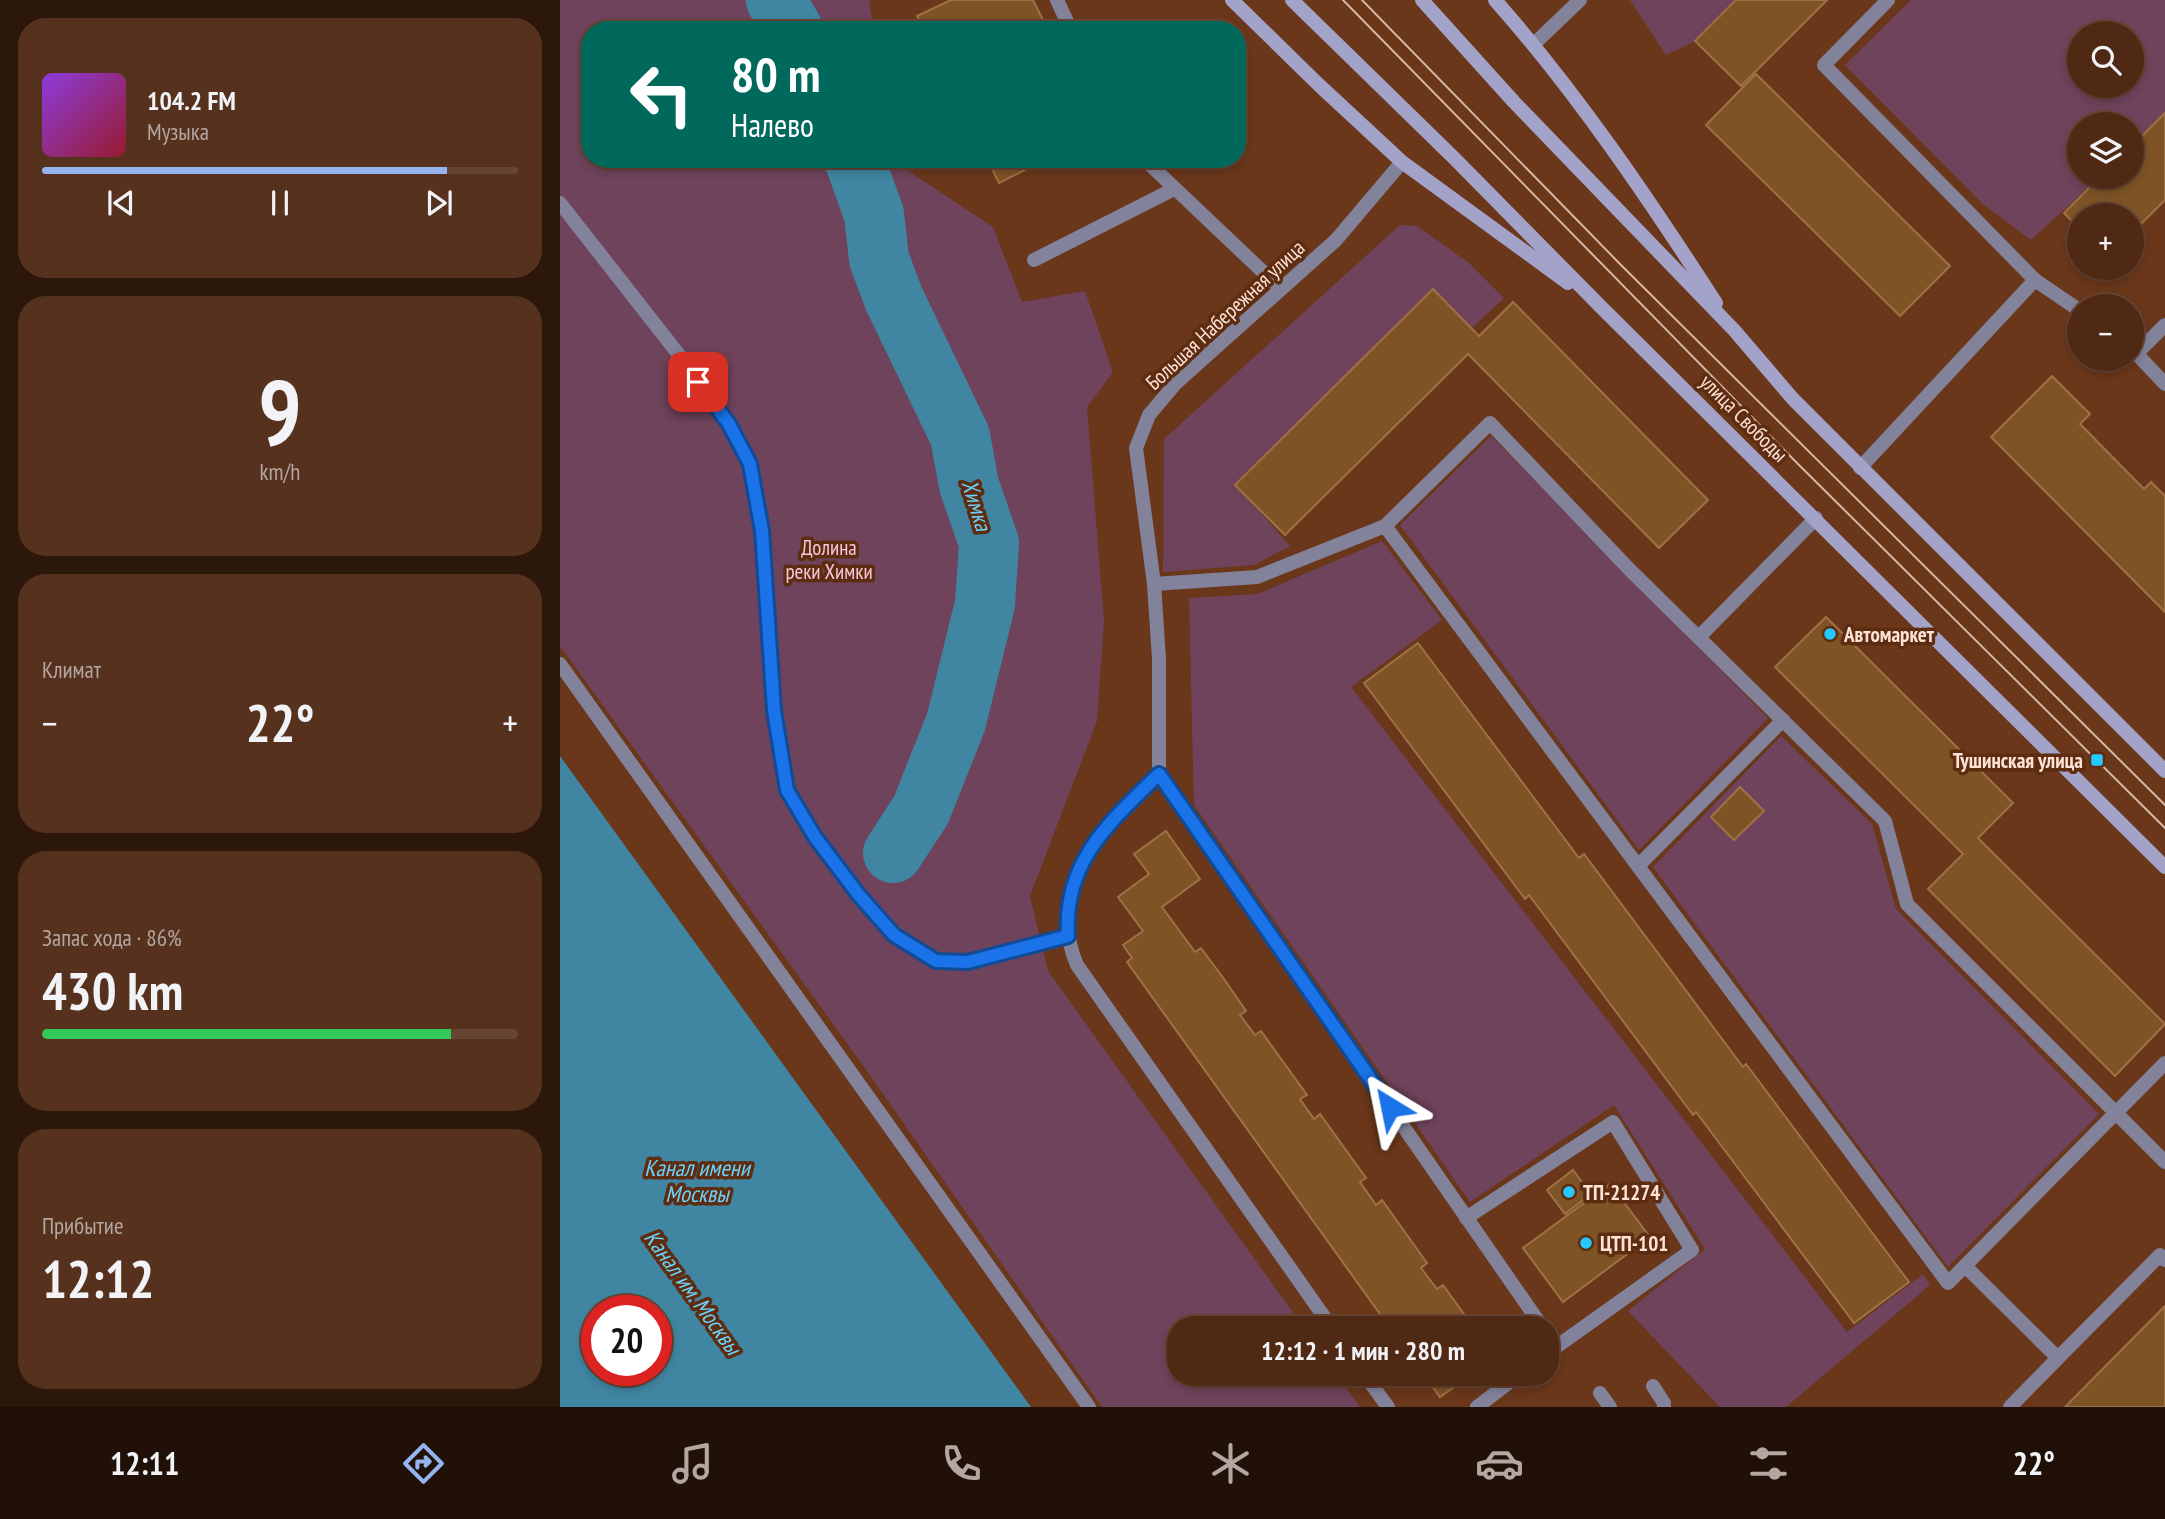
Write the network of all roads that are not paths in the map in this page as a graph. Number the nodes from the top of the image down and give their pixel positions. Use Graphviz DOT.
graph roads {
  1 [pos="1056,0"];
  2 [pos="1233,0"];
  3 [pos="1292,0"];
  4 [pos="1422,0"];
  5 [pos="1495,0"];
  6 [pos="1580,0"];
  7 [pos="1888,0"];
  8 [pos="1066,21"];
  9 [pos="1534,44"];
  10 [pos="1402,162"];
  11 [pos="1153,168"];
  12 [pos="1174,189"];
  13 [pos="560,203"];
  14 [pos="1034,260"];
  15 [pos="2035,280"];
  16 [pos="1281,289"];
  17 [pos="2067,302"];
  18 [pos="1602,308"];
  19 [pos="2165,325"];
  20 [pos="1734,330"];
  21 [pos="2144,343"];
  22 [pos="2144,362"];
  23 [pos="2165,384"];
  24 [pos="1860,468"];
  25 [pos="1816,519"];
  26 [pos="1385,526"];
  27 [pos="1154,584"];
  28 [pos="1699,637"];
  29 [pos="560,664"];
  30 [pos="1783,720"];
  31 [pos="2165,771"];
  32 [pos="1159,774"];
  33 [pos="1638,866"];
  34 [pos="2165,867"];
  35 [pos="1068,936"];
  36 [pos="2165,1063"];
  37 [pos="2116,1113"];
  38 [pos="2165,1162"];
  39 [pos="1466,1218"];
  40 [pos="2165,1260"];
  41 [pos="1965,1266"];
  42 [pos="1324,1316"];
  43 [pos="1535,1316"];
  44 [pos="1559,1344"];
  45 [pos="2058,1358"];
  46 [pos="1373,1386"];
  47 [pos="1504,1386"];
  48 [pos="1653,1386"];
  49 [pos="1600,1393"];
  50 [pos="1089,1407"];
  51 [pos="1388,1407"];
  52 [pos="1477,1407"];
  53 [pos="1610,1407"];
  54 [pos="1664,1407"];
  55 [pos="2010,1407"];
  1 -- 8 [label="street"];
  2 -- 10 [label="main road"];
  3 -- 18 [label="main road, улица Свободы"];
  4 -- 20 [label="main road"];
  5 -- 9 [label="main road"];
  6 -- 9 [label="street"];
  7 -- 15 [label="street"];
  9 -- 20 [label="main road"];
  10 -- 16 [label="street, Большая Набережная улица"];
  10 -- 18 [label="main road"];
  11 -- 12 [label="street"];
  12 -- 14 [label="street"];
  12 -- 16 [label="street"];
  13 -- 35 [label="street"];
  15 -- 17 [label="street"];
  15 -- 24 [label="street"];
  16 -- 27 [label="street, Большая Набережная улица"];
  18 -- 25 [label="main road, улица Свободы"];
  19 -- 21 [label="street"];
  20 -- 24 [label="main road"];
  22 -- 23 [label="street"];
  24 -- 31 [label="main road"];
  25 -- 28 [label="street"];
  25 -- 34 [label="main road, улица Свободы"];
  26 -- 27 [label="street"];
  26 -- 28 [label="street"];
  26 -- 33 [label="street"];
  27 -- 32 [label="street, Большая Набережная улица"];
  28 -- 30 [label="street"];
  29 -- 50 [label="street"];
  30 -- 33 [label="street"];
  30 -- 37 [label="street"];
  32 -- 35 [label="street"];
  32 -- 39 [label="street"];
  33 -- 41 [label="street"];
  35 -- 42 [label="street"];
  36 -- 37 [label="street"];
  37 -- 38 [label="street"];
  37 -- 41 [label="street"];
  39 -- 43 [label="street"];
  39 -- 44 [label="street"];
  40 -- 45 [label="street"];
  41 -- 45 [label="street"];
  45 -- 55 [label="street"];
  46 -- 51 [label="street"];
  47 -- 52 [label="street"];
  48 -- 54 [label="street"];
  49 -- 53 [label="street"];
}
